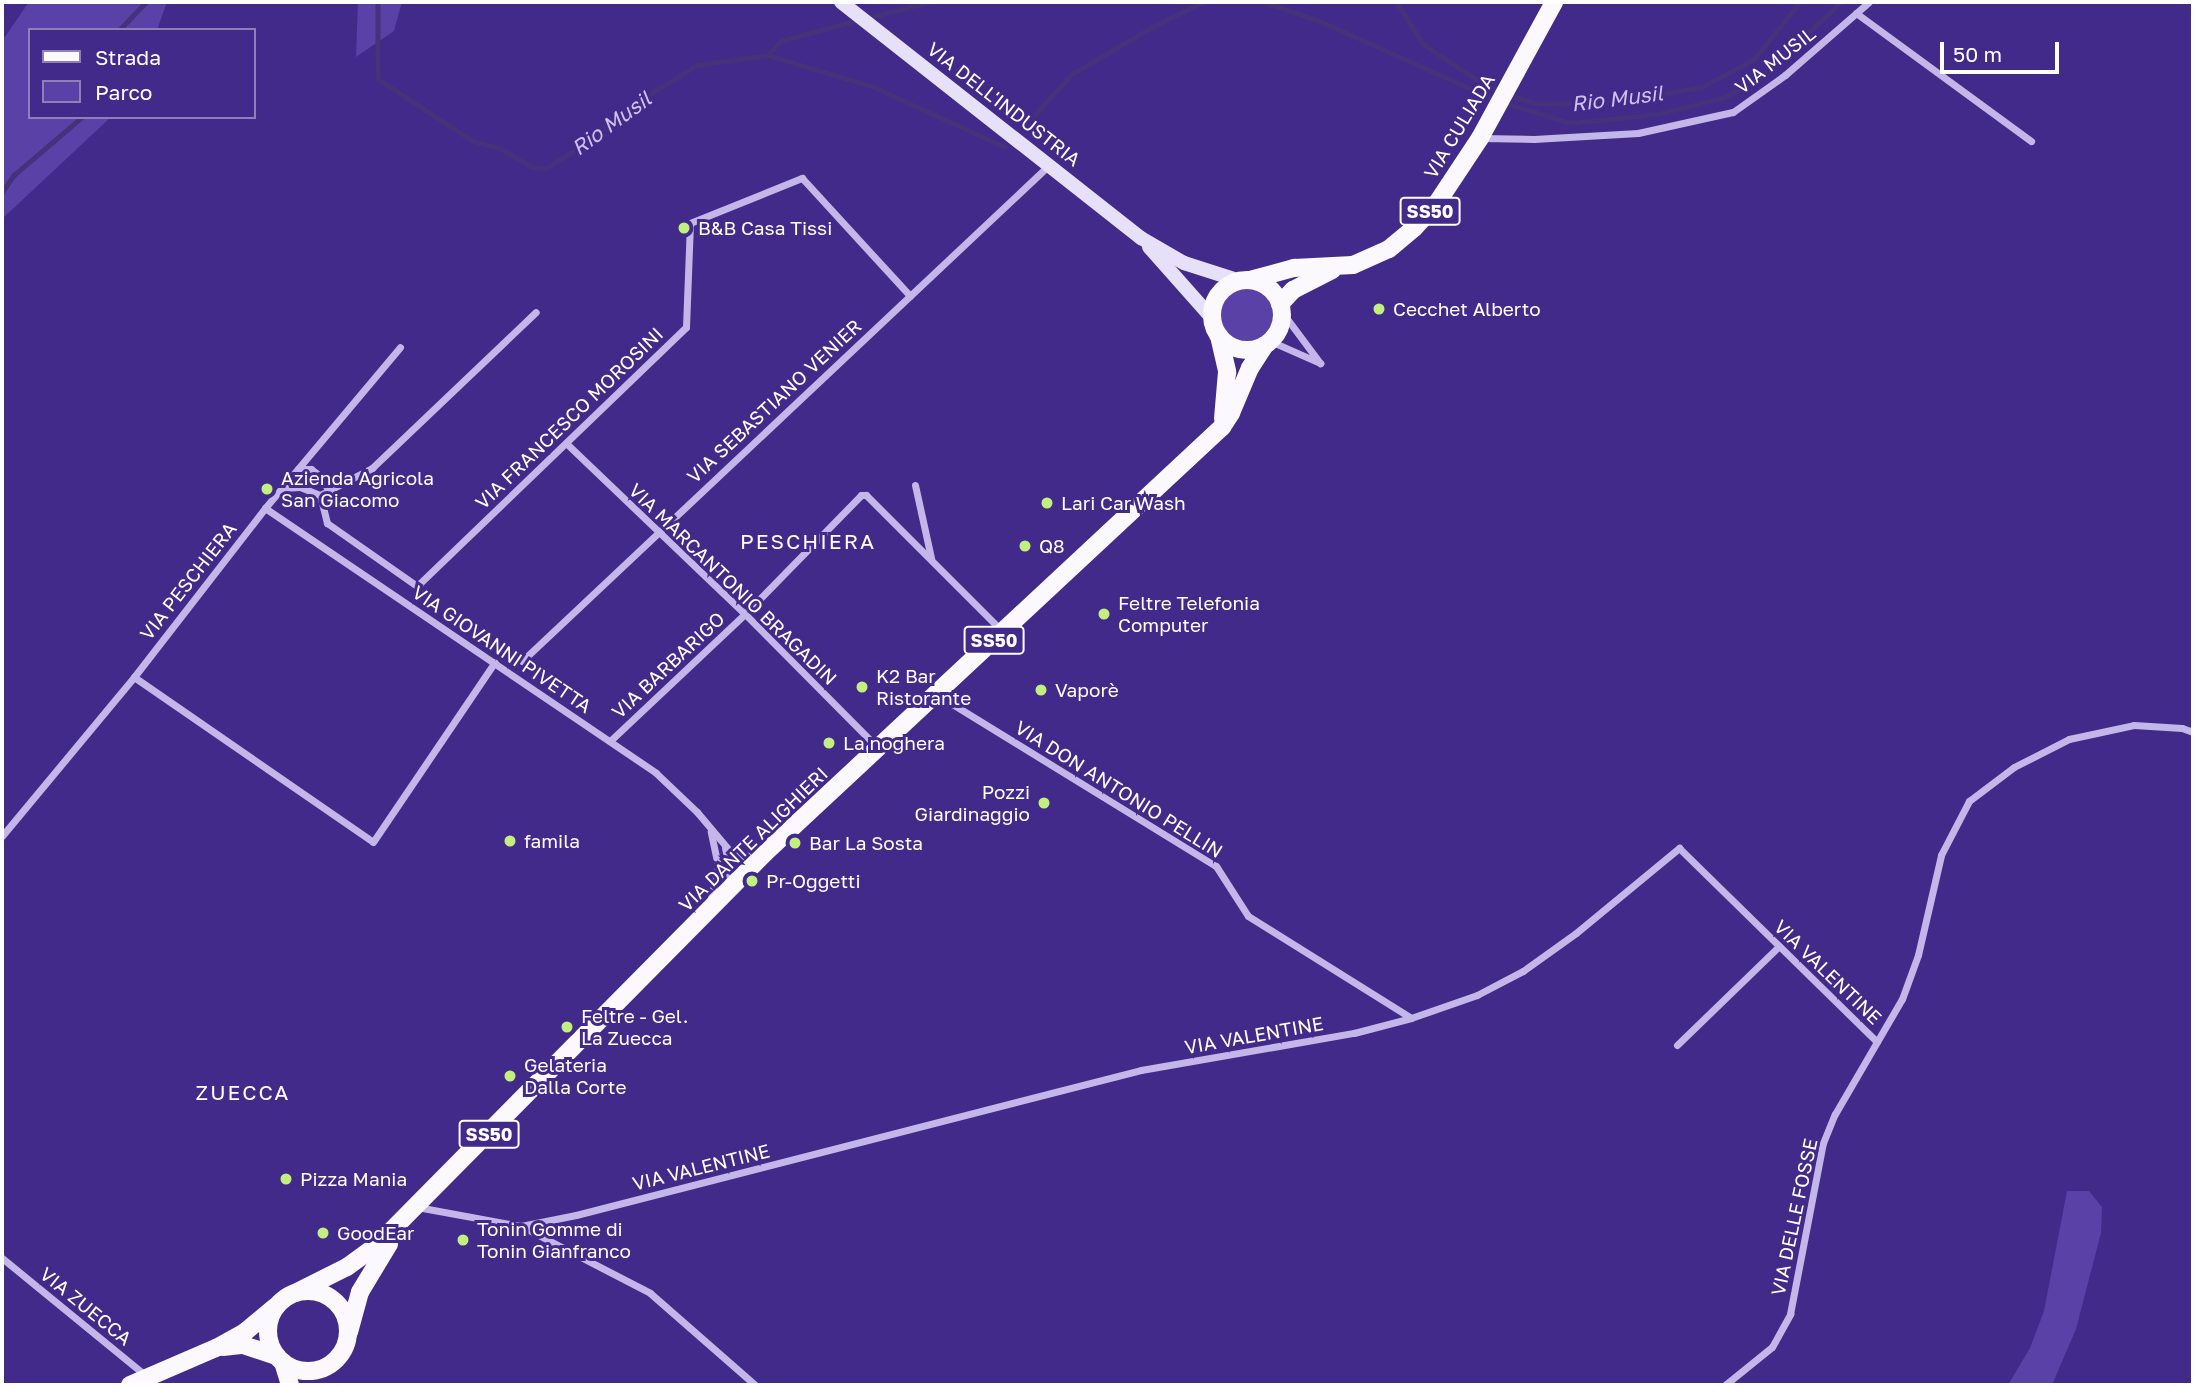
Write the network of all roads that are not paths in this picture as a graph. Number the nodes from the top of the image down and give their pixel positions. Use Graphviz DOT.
graph roads {
  1 [pos="841,2"];
  2 [pos="1554,2"];
  3 [pos="1869,2"];
  4 [pos="1856,13"];
  5 [pos="1480,138"];
  6 [pos="2031,141"];
  7 [pos="1049,165"];
  8 [pos="1141,238"];
  9 [pos="1339,267"];
  10 [pos="1245,281"];
  11 [pos="910,296"];
  12 [pos="1281,308"];
  13 [pos="536,312"];
  14 [pos="1212,318"];
  15 [pos="1219,336"];
  16 [pos="1268,343"];
  17 [pos="400,347"];
  18 [pos="1222,427"];
  19 [pos="567,444"];
  20 [pos="298,469"];
  21 [pos="915,485"];
  22 [pos="282,488"];
  23 [pos="329,491"];
  24 [pos="320,495"];
  25 [pos="265,508"];
  26 [pos="657,532"];
  27 [pos="931,559"];
  28 [pos="745,614"];
  29 [pos="1003,632"];
  30 [pos="522,661"];
  31 [pos="495,662"];
  32 [pos="134,677"];
  33 [pos="936,693"];
  34 [pos="2193,732"];
  35 [pos="610,741"];
  36 [pos="877,747"];
  37 [pos="709,828"];
  38 [pos="2,836"];
  39 [pos="725,847"];
  40 [pos="765,852"];
  41 [pos="720,899"];
  42 [pos="706,914"];
  43 [pos="1779,946"];
  44 [pos="1411,1018"];
  45 [pos="1877,1042"];
  46 [pos="1676,1045"];
  47 [pos="417,1207"];
  48 [pos="521,1226"];
  49 [pos="2,1258"];
  50 [pos="295,1293"];
  51 [pos="275,1308"];
  52 [pos="345,1345"];
  53 [pos="216,1348"];
  54 [pos="280,1359"];
  55 [pos="327,1366"];
  56 [pos="150,1378"];
  57 [pos="130,1385"];
  58 [pos="290,1385"];
  59 [pos="314,1385"];
  60 [pos="755,1385"];
  61 [pos="1725,1385"];
  1 -- 7 [label="street, VIA DELL'INDUSTRIA"];
  2 -- 5 [label="main road, VIA CULIADA / SS50"];
  3 -- 4 [label="street, VIA MUSIL"];
  4 -- 5 [label="street, VIA MUSIL"];
  4 -- 6 [label="street"];
  5 -- 9 [label="main road, VIA CULIADA / SS50"];
  7 -- 8 [label="street, VIA DELL'INDUSTRIA"];
  7 -- 11 [label="street, VIA SEBASTIANO VENIER"];
  8 -- 10 [label="street, VIA DELL'INDUSTRIA"];
  8 -- 14 [label="street, VIA DELL'INDUSTRIA"];
  9 -- 10 [label="main road, VIA CULIADA / SS50"];
  9 -- 12 [label="main road, VIA CULIADA / SS50"];
  10 -- 12 [label="main road"];
  10 -- 14 [label="main road, SS50"];
  11 -- 19 [label="street, VIA FRANCESCO MOROSINI"];
  11 -- 26 [label="street, VIA SEBASTIANO VENIER"];
  12 -- 16 [label="main road, SS50"];
  12 -- 16 [label="street"];
  13 -- 23 [label="street"];
  14 -- 15 [label="main road"];
  15 -- 16 [label="main road"];
  15 -- 18 [label="main road"];
  16 -- 18 [label="main road, VIA DANTE ALIGHIERI / SS50"];
  17 -- 20 [label="street, VIA PESCHIERA"];
  18 -- 29 [label="main road, VIA DANTE ALIGHIERI / SS50"];
  19 -- 24 [label="street, VIA FRANCESCO MOROSINI"];
  19 -- 26 [label="street, VIA MARCANTONIO BRAGADIN"];
  20 -- 22 [label="street, VIA PESCHIERA"];
  20 -- 23 [label="street"];
  21 -- 27 [label="street"];
  22 -- 24 [label="street"];
  22 -- 25 [label="street, VIA PESCHIERA"];
  23 -- 24 [label="street"];
  25 -- 31 [label="street, VIA GIOVANNI PIVETTA"];
  25 -- 32 [label="street, VIA PESCHIERA"];
  26 -- 28 [label="street, VIA MARCANTONIO BRAGADIN"];
  26 -- 30 [label="street, VIA SEBASTIANO VENIER"];
  27 -- 28 [label="street, VIA BARBARIGO"];
  27 -- 29 [label="street"];
  28 -- 35 [label="street, VIA BARBARIGO"];
  28 -- 36 [label="street, VIA MARCANTONIO BRAGADIN"];
  29 -- 33 [label="main road, VIA DANTE ALIGHIERI / SS50"];
  31 -- 32 [label="street"];
  31 -- 35 [label="street, VIA GIOVANNI PIVETTA"];
  32 -- 38 [label="street, VIA PESCHIERA"];
  33 -- 36 [label="main road, VIA DANTE ALIGHIERI / SS50"];
  33 -- 44 [label="street, VIA DON ANTONIO PELLIN"];
  34 -- 45 [label="street, VIA DELLE FOSSE"];
  35 -- 37 [label="street, VIA GIOVANNI PIVETTA"];
  36 -- 40 [label="main road, VIA DANTE ALIGHIERI / SS50"];
  37 -- 39 [label="street, VIA GIOVANNI PIVETTA"];
  37 -- 42 [label="street, VIA GIOVANNI PIVETTA"];
  39 -- 40 [label="street"];
  39 -- 41 [label="street"];
  40 -- 41 [label="main road, VIA DANTE ALIGHIERI / SS50"];
  41 -- 42 [label="main road, VIA DANTE ALIGHIERI / SS50"];
  42 -- 47 [label="main road, VIA DANTE ALIGHIERI / SS50"];
  43 -- 44 [label="street, VIA VALENTINE"];
  43 -- 45 [label="street, VIA VALENTINE"];
  43 -- 46 [label="street"];
  44 -- 48 [label="street, VIA VALENTINE"];
  45 -- 61 [label="street, VIA DELLE FOSSE"];
  47 -- 48 [label="street"];
  47 -- 50 [label="main road, VIA DANTE ALIGHIERI"];
  47 -- 52 [label="main road, VIA DANTE ALIGHIERI"];
  48 -- 60 [label="street"];
  49 -- 56 [label="street, VIA ZUECCA"];
  50 -- 51 [label="main road"];
  50 -- 52 [label="main road"];
  51 -- 53 [label="main road"];
  51 -- 54 [label="main road"];
  52 -- 55 [label="main road"];
  53 -- 54 [label="main road"];
  53 -- 56 [label="main road"];
  54 -- 55 [label="main road"];
  54 -- 58 [label="main road"];
  55 -- 59 [label="main road"];
  56 -- 57 [label="main road"];
}
